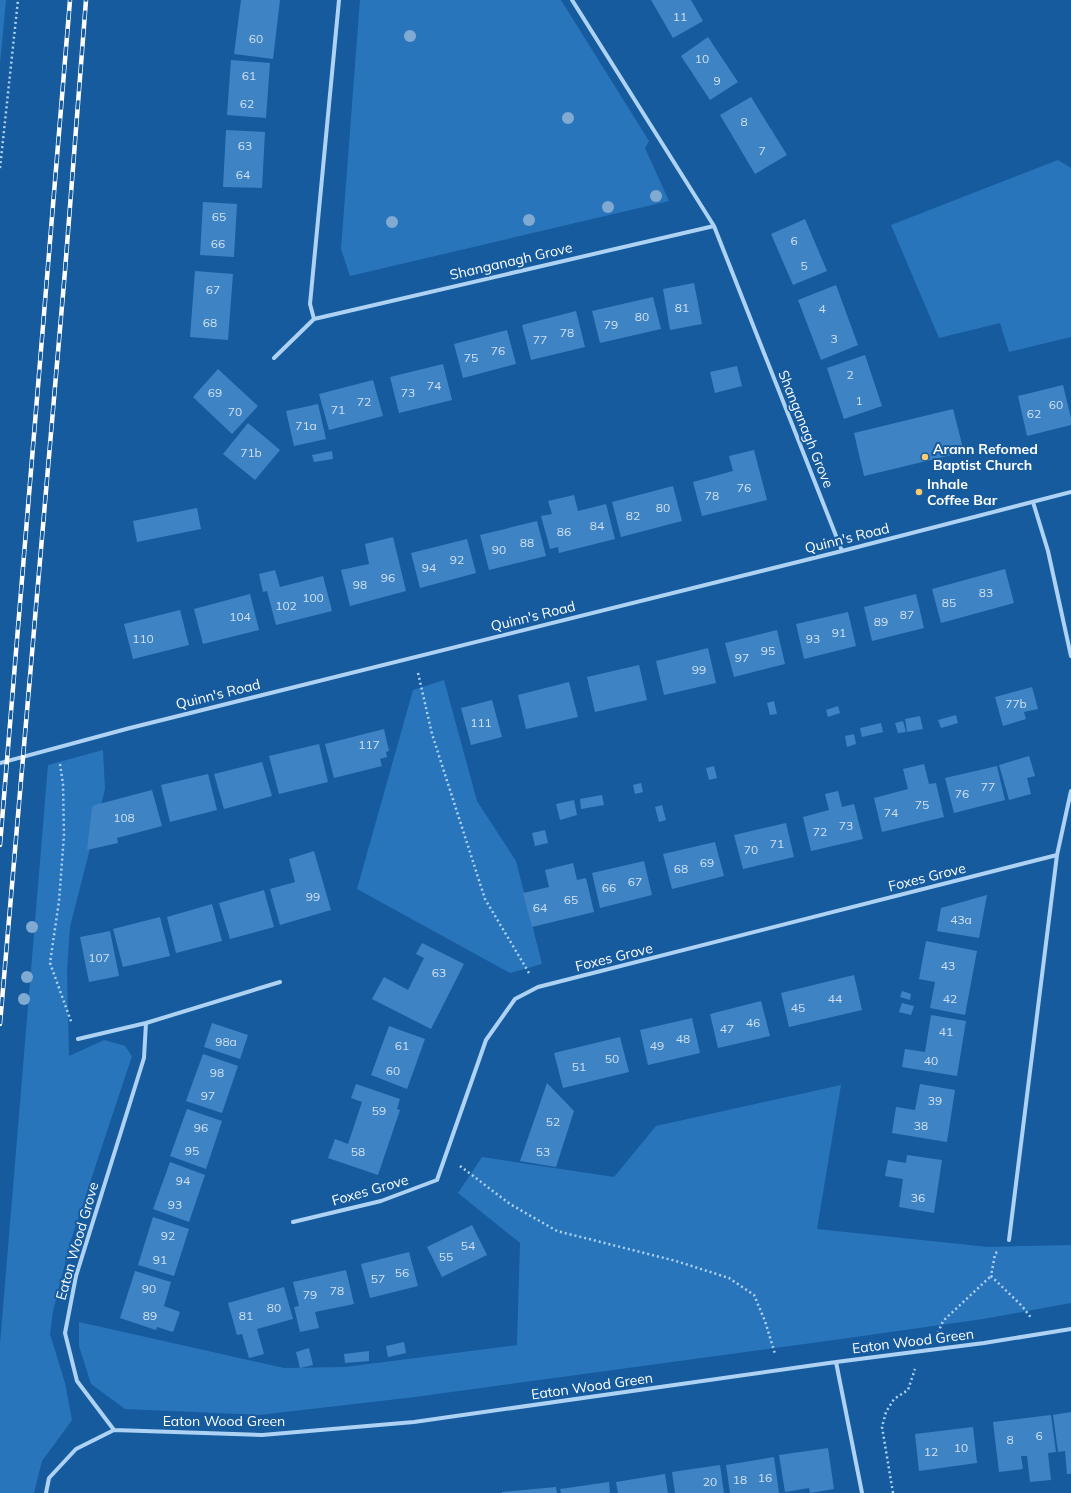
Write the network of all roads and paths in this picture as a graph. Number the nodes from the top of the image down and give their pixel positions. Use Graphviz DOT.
graph roads {
  1 [pos="18,0"];
  2 [pos="338,0"];
  3 [pos="572,0"];
  4 [pos="0,168"];
  5 [pos="714,226"];
  6 [pos="314,319"];
  7 [pos="274,358"];
  8 [pos="1071,492"];
  9 [pos="1034,502"];
  10 [pos="842,551"];
  11 [pos="414,656"];
  12 [pos="1071,656"];
  13 [pos="58,748"];
  14 [pos="0,763"];
  15 [pos="1071,791"];
  16 [pos="1057,856"];
  17 [pos="280,982"];
  18 [pos="538,987"];
  19 [pos="146,1023"];
  20 [pos="78,1039"];
  21 [pos="446,1155"];
  22 [pos="293,1222"];
  23 [pos="1009,1240"];
  24 [pos="991,1276"];
  25 [pos="1071,1329"];
  26 [pos="1043,1334"];
  27 [pos="931,1350"];
  28 [pos="836,1362"];
  29 [pos="780,1370"];
  30 [pos="114,1430"];
  31 [pos="46,1493"];
  32 [pos="862,1493"];
  33 [pos="893,1493"];
  1 -- 4 [label="path"];
  2 -- 6 [label="street"];
  3 -- 5 [label="street, Shanganagh Grove"];
  5 -- 6 [label="street, Shanganagh Grove"];
  5 -- 10 [label="street, Shanganagh Grove"];
  6 -- 7 [label="street"];
  8 -- 9 [label="street, Quinn's Road"];
  9 -- 10 [label="street, Quinn's Road"];
  9 -- 12 [label="street"];
  10 -- 11 [label="street, Quinn's Road"];
  11 -- 13 [label="street, Quinn's Road"];
  11 -- 18 [label="path"];
  13 -- 14 [label="street, Quinn's Road"];
  13 -- 20 [label="path"];
  15 -- 16 [label="street"];
  16 -- 18 [label="street, Foxes Grove"];
  16 -- 23 [label="street"];
  17 -- 19 [label="street"];
  18 -- 21 [label="street, Foxes Grove"];
  19 -- 20 [label="street"];
  19 -- 30 [label="street, Eaton Wood Grove"];
  21 -- 22 [label="street, Foxes Grove"];
  21 -- 29 [label="path"];
  23 -- 24 [label="path"];
  24 -- 26 [label="path"];
  24 -- 27 [label="path"];
  25 -- 26 [label="street, Eaton Wood Green"];
  26 -- 27 [label="street, Eaton Wood Green"];
  27 -- 28 [label="street, Eaton Wood Green"];
  27 -- 33 [label="path"];
  28 -- 29 [label="street, Eaton Wood Green"];
  28 -- 32 [label="street"];
  29 -- 30 [label="street, Eaton Wood Green"];
  30 -- 31 [label="street"];
}
